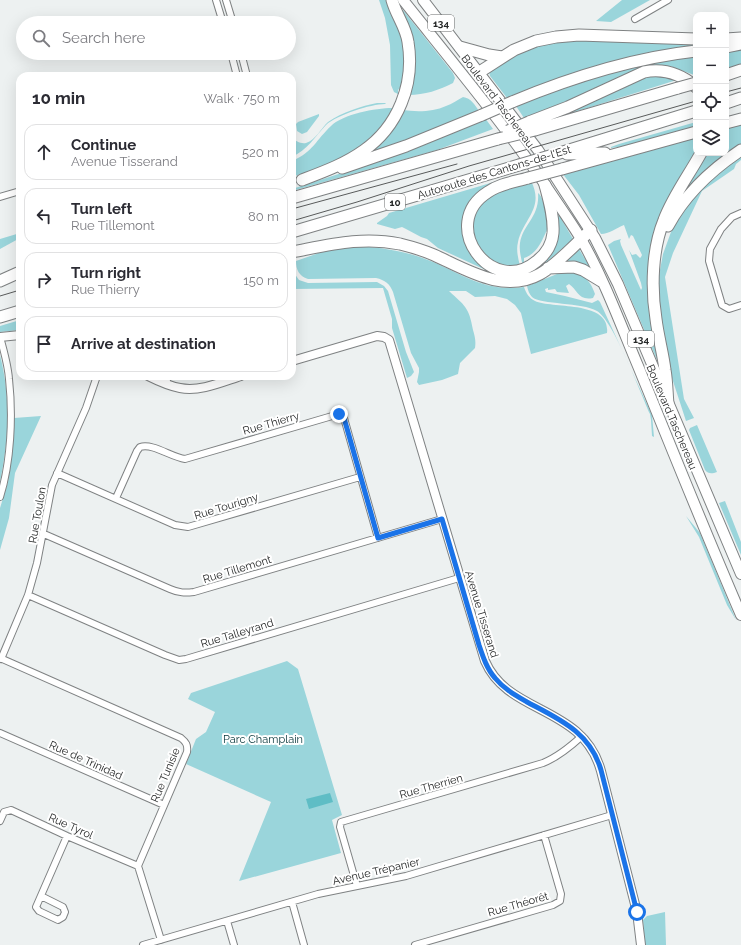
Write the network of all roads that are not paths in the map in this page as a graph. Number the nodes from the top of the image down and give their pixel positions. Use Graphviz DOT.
graph roads {
  1 [pos="216,0"];
  2 [pos="226,0"];
  3 [pos="392,0"];
  4 [pos="403,0"];
  5 [pos="423,0"];
  6 [pos="668,0"];
  7 [pos="221,16"];
  8 [pos="231,16"];
  9 [pos="634,19"];
  10 [pos="741,38"];
  11 [pos="693,39"];
  12 [pos="729,39"];
  13 [pos="741,44"];
  14 [pos="729,46"];
  15 [pos="460,47"];
  16 [pos="693,51"];
  17 [pos="502,57"];
  18 [pos="233,60"];
  19 [pos="243,60"];
  20 [pos="741,70"];
  21 [pos="236,72"];
  22 [pos="246,72"];
  23 [pos="478,73"];
  24 [pos="729,74"];
  25 [pos="467,81"];
  26 [pos="693,84"];
  27 [pos="693,85"];
  28 [pos="741,98"];
  29 [pos="729,102"];
  30 [pos="693,112"];
  31 [pos="741,119"];
  32 [pos="729,122"];
  33 [pos="532,126"];
  34 [pos="693,133"];
  35 [pos="634,149"];
  36 [pos="741,150"];
  37 [pos="553,155"];
  38 [pos="699,156"];
  39 [pos="297,182"];
  40 [pos="545,185"];
  41 [pos="16,192"];
  42 [pos="0,197"];
  43 [pos="296,197"];
  44 [pos="741,213"];
  45 [pos="591,230"];
  46 [pos="296,231"];
  47 [pos="581,239"];
  48 [pos="296,251"];
  49 [pos="656,256"];
  50 [pos="548,268"];
  51 [pos="16,274"];
  52 [pos="16,280"];
  53 [pos="0,281"];
  54 [pos="601,281"];
  55 [pos="0,284"];
  56 [pos="741,305"];
  57 [pos="16,312"];
  58 [pos="0,317"];
  59 [pos="16,335"];
  60 [pos="0,337"];
  61 [pos="296,360"];
  62 [pos="96,380"];
  63 [pos="167,380"];
  64 [pos="227,380"];
  65 [pos="668,404"];
  66 [pos="57,473"];
  67 [pos="360,477"];
  68 [pos="0,497"];
  69 [pos="116,498"];
  70 [pos="442,519"];
  71 [pos="44,534"];
  72 [pos="378,538"];
  73 [pos="741,574"];
  74 [pos="459,578"];
  75 [pos="28,595"];
  76 [pos="741,615"];
  77 [pos="1,658"];
  78 [pos="0,733"];
  79 [pos="582,736"];
  80 [pos="164,805"];
  81 [pos="612,815"];
  82 [pos="0,820"];
  83 [pos="544,835"];
  84 [pos="66,836"];
  85 [pos="138,866"];
  86 [pos="357,886"];
  87 [pos="41,896"];
  88 [pos="292,902"];
  89 [pos="227,921"];
  90 [pos="161,940"];
  91 [pos="143,945"];
  92 [pos="234,945"];
  93 [pos="304,945"];
  94 [pos="414,945"];
  95 [pos="641,945"];
  1 -- 7 [label="street"];
  2 -- 8 [label="street"];
  3 -- 39 [label="highway"];
  4 -- 25 [label="main road, Boulevard Taschereau / 134"];
  5 -- 15 [label="main road, Boulevard Taschereau / 134"];
  6 -- 9 [label="street"];
  10 -- 12 [label="highway"];
  11 -- 17 [label="highway"];
  13 -- 14 [label="highway"];
  15 -- 17 [label="highway"];
  15 -- 23 [label="main road, Boulevard Taschereau / 134"];
  16 -- 39 [label="highway, bridge"];
  17 -- 23 [label="highway"];
  18 -- 21 [label="street"];
  19 -- 22 [label="street"];
  20 -- 24 [label="highway"];
  23 -- 25 [label="main road"];
  23 -- 45 [label="main road, Boulevard Taschereau / 134"];
  25 -- 40 [label="main road, Boulevard Taschereau / 134"];
  26 -- 33 [label="highway, bridge"];
  27 -- 33 [label="highway"];
  28 -- 29 [label="highway"];
  30 -- 37 [label="highway, Autoroute des Cantons-de-l'Est / 10"];
  31 -- 32 [label="highway"];
  33 -- 43 [label="highway, bridge"];
  34 -- 35 [label="highway"];
  35 -- 37 [label="highway"];
  35 -- 40 [label="highway, bridge"];
  36 -- 49 [label="highway"];
  37 -- 46 [label="highway, Autoroute des Cantons-de-l'Est / 10, bridge"];
  38 -- 49 [label="highway"];
  40 -- 47 [label="main road, Boulevard Taschereau / 134"];
  41 -- 42 [label="street"];
  44 -- 56 [label="street"];
  45 -- 47 [label="highway"];
  45 -- 65 [label="main road, Boulevard Taschereau / 134"];
  47 -- 50 [label="highway"];
  47 -- 54 [label="main road, Boulevard Taschereau / 134"];
  48 -- 50 [label="highway"];
  49 -- 65 [label="highway"];
  50 -- 54 [label="highway"];
  51 -- 53 [label="highway"];
  52 -- 55 [label="highway"];
  54 -- 76 [label="main road, Boulevard Taschereau / 134"];
  57 -- 58 [label="highway"];
  59 -- 60 [label="street"];
  60 -- 68 [label="street"];
  61 -- 70 [label="street, Avenue Tisserand"];
  62 -- 66 [label="street, Rue Toulon"];
  63 -- 64 [label="street"];
  65 -- 73 [label="main road, Boulevard Taschereau / 134"];
  66 -- 69 [label="street, Rue Tourigny"];
  66 -- 71 [label="street, Rue Toulon"];
  67 -- 69 [label="street, Rue Tourigny"];
  67 -- 69 [label="street, Rue Thierry"];
  67 -- 72 [label="street, Rue Thierry"];
  70 -- 72 [label="street, Rue Tillemont"];
  70 -- 74 [label="street, Avenue Tisserand"];
  71 -- 72 [label="street, Rue Tillemont"];
  71 -- 75 [label="street, Rue Toulon"];
  74 -- 75 [label="street, Rue Talleyrand"];
  74 -- 79 [label="street, Avenue Tisserand"];
  75 -- 77 [label="street, Rue Toulon"];
  77 -- 80 [label="street, Rue Tunisie"];
  78 -- 80 [label="street, Rue de Trinidad"];
  79 -- 81 [label="street, Avenue Tisserand"];
  79 -- 86 [label="street, Rue Therrien"];
  80 -- 85 [label="street, Rue Tunisie"];
  81 -- 83 [label="street, Avenue Trépanier"];
  81 -- 95 [label="street, Avenue Tisserand"];
  82 -- 84 [label="street, Rue Tyrol"];
  83 -- 86 [label="street, Avenue Trépanier"];
  83 -- 94 [label="street, Rue Théorêt"];
  84 -- 85 [label="street, Rue Tyrol"];
  84 -- 87 [label="street"];
  85 -- 90 [label="street"];
  86 -- 88 [label="street, Avenue Trépanier"];
  87 -- 87 [label="street"];
  88 -- 89 [label="street, Avenue Trépanier"];
  88 -- 93 [label="street"];
  89 -- 90 [label="street, Avenue Trépanier"];
  89 -- 92 [label="street"];
  90 -- 91 [label="street, Avenue Trépanier"];
}
